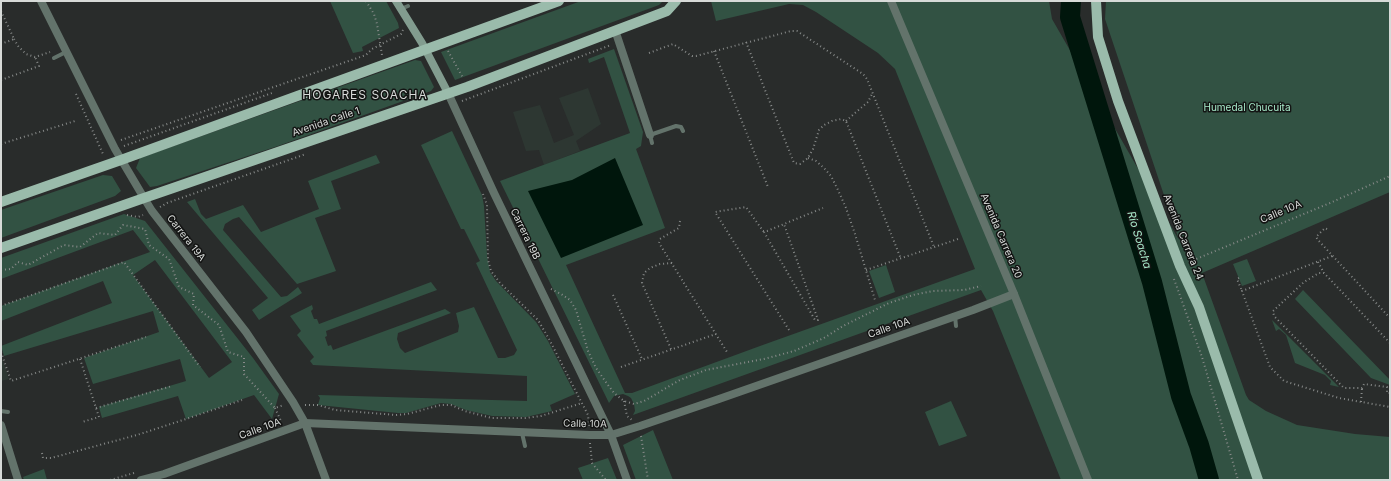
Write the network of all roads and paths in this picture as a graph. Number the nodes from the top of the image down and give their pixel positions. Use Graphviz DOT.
graph roads {
  1 [pos="41,1"];
  2 [pos="366,1"];
  3 [pos="396,1"];
  4 [pos="559,1"];
  5 [pos="676,1"];
  6 [pos="891,1"];
  7 [pos="1096,1"];
  8 [pos="1,11"];
  9 [pos="404,28"];
  10 [pos="615,30"];
  11 [pos="14,39"];
  12 [pos="746,42"];
  13 [pos="444,43"];
  14 [pos="1,44"];
  15 [pos="381,45"];
  16 [pos="426,50"];
  17 [pos="714,51"];
  18 [pos="51,52"];
  19 [pos="67,52"];
  20 [pos="649,52"];
  21 [pos="382,56"];
  22 [pos="35,57"];
  23 [pos="54,58"];
  24 [pos="1,80"];
  25 [pos="467,87"];
  26 [pos="448,93"];
  27 [pos="872,93"];
  28 [pos="474,98"];
  29 [pos="75,121"];
  30 [pos="846,122"];
  31 [pos="683,131"];
  32 [pos="117,138"];
  33 [pos="651,139"];
  34 [pos="1,144"];
  35 [pos="808,158"];
  36 [pos="121,160"];
  37 [pos="1390,176"];
  38 [pos="768,187"];
  39 [pos="482,193"];
  40 [pos="144,198"];
  41 [pos="1,202"];
  42 [pos="823,208"];
  43 [pos="680,221"];
  44 [pos="784,224"];
  45 [pos="1327,229"];
  46 [pos="763,231"];
  47 [pos="958,239"];
  48 [pos="934,247"];
  49 [pos="1,248"];
  50 [pos="1332,256"];
  51 [pos="901,259"];
  52 [pos="1318,261"];
  53 [pos="672,263"];
  54 [pos="1180,266"];
  55 [pos="1,270"];
  56 [pos="866,270"];
  57 [pos="1324,273"];
  58 [pos="1239,278"];
  59 [pos="539,284"];
  60 [pos="981,286"];
  61 [pos="1242,291"];
  62 [pos="1014,294"];
  63 [pos="613,295"];
  64 [pos="875,300"];
  65 [pos="1,306"];
  66 [pos="955,316"];
  67 [pos="1390,318"];
  68 [pos="956,326"];
  69 [pos="789,330"];
  70 [pos="716,334"];
  71 [pos="146,337"];
  72 [pos="1390,343"];
  73 [pos="671,349"];
  74 [pos="1,352"];
  75 [pos="727,352"];
  76 [pos="80,359"];
  77 [pos="642,359"];
  78 [pos="200,367"];
  79 [pos="621,367"];
  80 [pos="172,386"];
  81 [pos="1362,388"];
  82 [pos="1390,393"];
  83 [pos="242,400"];
  84 [pos="624,401"];
  85 [pos="293,402"];
  86 [pos="582,403"];
  87 [pos="1361,403"];
  88 [pos="1390,407"];
  89 [pos="96,408"];
  90 [pos="1,411"];
  91 [pos="8,412"];
  92 [pos="82,422"];
  93 [pos="305,423"];
  94 [pos="1,425"];
  95 [pos="640,426"];
  96 [pos="522,432"];
  97 [pos="611,435"];
  98 [pos="590,436"];
  99 [pos="526,446"];
  100 [pos="42,453"];
  101 [pos="165,477"];
  102 [pos="18,480"];
  103 [pos="141,480"];
  104 [pos="326,480"];
  105 [pos="606,480"];
  106 [pos="627,480"];
  107 [pos="648,480"];
  108 [pos="1088,480"];
  109 [pos="1238,480"];
  110 [pos="1258,480"];
  1 -- 19 [label="street, Carrera 19A"];
  2 -- 15 [label="path"];
  3 -- 16 [label="main road, Carrera 19B"];
  4 -- 13 [label="main road"];
  5 -- 10 [label="main road, Avenida Calle 1"];
  6 -- 62 [label="street, Avenida Carrera 20"];
  7 -- 54 [label="main road, Avenida Carrera 24"];
  8 -- 11 [label="path"];
  9 -- 15 [label="path"];
  10 -- 25 [label="main road, Avenida Calle 1"];
  10 -- 33 [label="street"];
  11 -- 14 [label="path"];
  11 -- 22 [label="path"];
  12 -- 17 [label="path"];
  12 -- 27 [label="path"];
  12 -- 35 [label="path"];
  13 -- 16 [label="main road"];
  13 -- 25 [label="path"];
  15 -- 21 [label="path"];
  15 -- 32 [label="path"];
  16 -- 26 [label="main road, Carrera 19B"];
  16 -- 36 [label="main road"];
  17 -- 20 [label="path"];
  17 -- 38 [label="path"];
  18 -- 22 [label="path"];
  19 -- 23 [label="lane"];
  19 -- 36 [label="street, Carrera 19A"];
  22 -- 24 [label="path"];
  25 -- 26 [label="main road, Avenida Calle 1"];
  25 -- 28 [label="path"];
  26 -- 40 [label="main road, Avenida Calle 1"];
  26 -- 59 [label="street, Carrera 19B"];
  27 -- 30 [label="path"];
  27 -- 48 [label="path"];
  29 -- 34 [label="path"];
  30 -- 35 [label="path"];
  30 -- 51 [label="path"];
  31 -- 33 [label="lane"];
  35 -- 56 [label="path"];
  36 -- 40 [label="street, Carrera 19A"];
  36 -- 41 [label="main road"];
  37 -- 54 [label="path, Calle 10A"];
  39 -- 86 [label="path"];
  40 -- 49 [label="main road, Avenida Calle 1"];
  40 -- 85 [label="street, Carrera 19A"];
  42 -- 44 [label="path"];
  43 -- 53 [label="path"];
  44 -- 46 [label="path"];
  44 -- 46 [label="path"];
  45 -- 50 [label="path"];
  46 -- 69 [label="path"];
  47 -- 48 [label="path"];
  48 -- 51 [label="path"];
  50 -- 52 [label="path"];
  50 -- 67 [label="path"];
  51 -- 56 [label="path"];
  52 -- 57 [label="path"];
  52 -- 61 [label="path"];
  53 -- 70 [label="path"];
  53 -- 73 [label="path"];
  54 -- 109 [label="path"];
  54 -- 110 [label="main road, Avenida Carrera 24"];
  55 -- 85 [label="path"];
  56 -- 64 [label="path"];
  57 -- 72 [label="path"];
  57 -- 81 [label="path"];
  58 -- 61 [label="path"];
  59 -- 84 [label="path"];
  59 -- 97 [label="street, Carrera 19B"];
  60 -- 84 [label="path"];
  61 -- 87 [label="path"];
  62 -- 66 [label="street, Calle 10A"];
  62 -- 108 [label="street, Avenida Carrera 20"];
  63 -- 77 [label="path"];
  65 -- 78 [label="path"];
  66 -- 68 [label="lane"];
  66 -- 95 [label="street, Calle 10A"];
  70 -- 73 [label="path"];
  70 -- 75 [label="path"];
  71 -- 76 [label="path"];
  73 -- 77 [label="path"];
  74 -- 76 [label="path"];
  76 -- 89 [label="path"];
  77 -- 79 [label="path"];
  80 -- 89 [label="path"];
  81 -- 82 [label="path"];
  81 -- 87 [label="path"];
  83 -- 100 [label="path"];
  84 -- 95 [label="path"];
  85 -- 86 [label="path"];
  85 -- 93 [label="street, Carrera 19A"];
  86 -- 98 [label="path"];
  87 -- 88 [label="path"];
  89 -- 92 [label="path"];
  90 -- 91 [label="lane"];
  93 -- 96 [label="street, Calle 10A"];
  93 -- 101 [label="street, Calle 10A"];
  93 -- 104 [label="street, Carrera 19A"];
  94 -- 102 [label="street"];
  95 -- 97 [label="street, Calle 10A"];
  95 -- 107 [label="path"];
  96 -- 98 [label="street, Calle 10A"];
  96 -- 99 [label="lane"];
  97 -- 98 [label="street, Calle 10A"];
  97 -- 106 [label="street, Carrera 19B"];
  98 -- 105 [label="path"];
  101 -- 103 [label="street, Calle 10A"];
}
